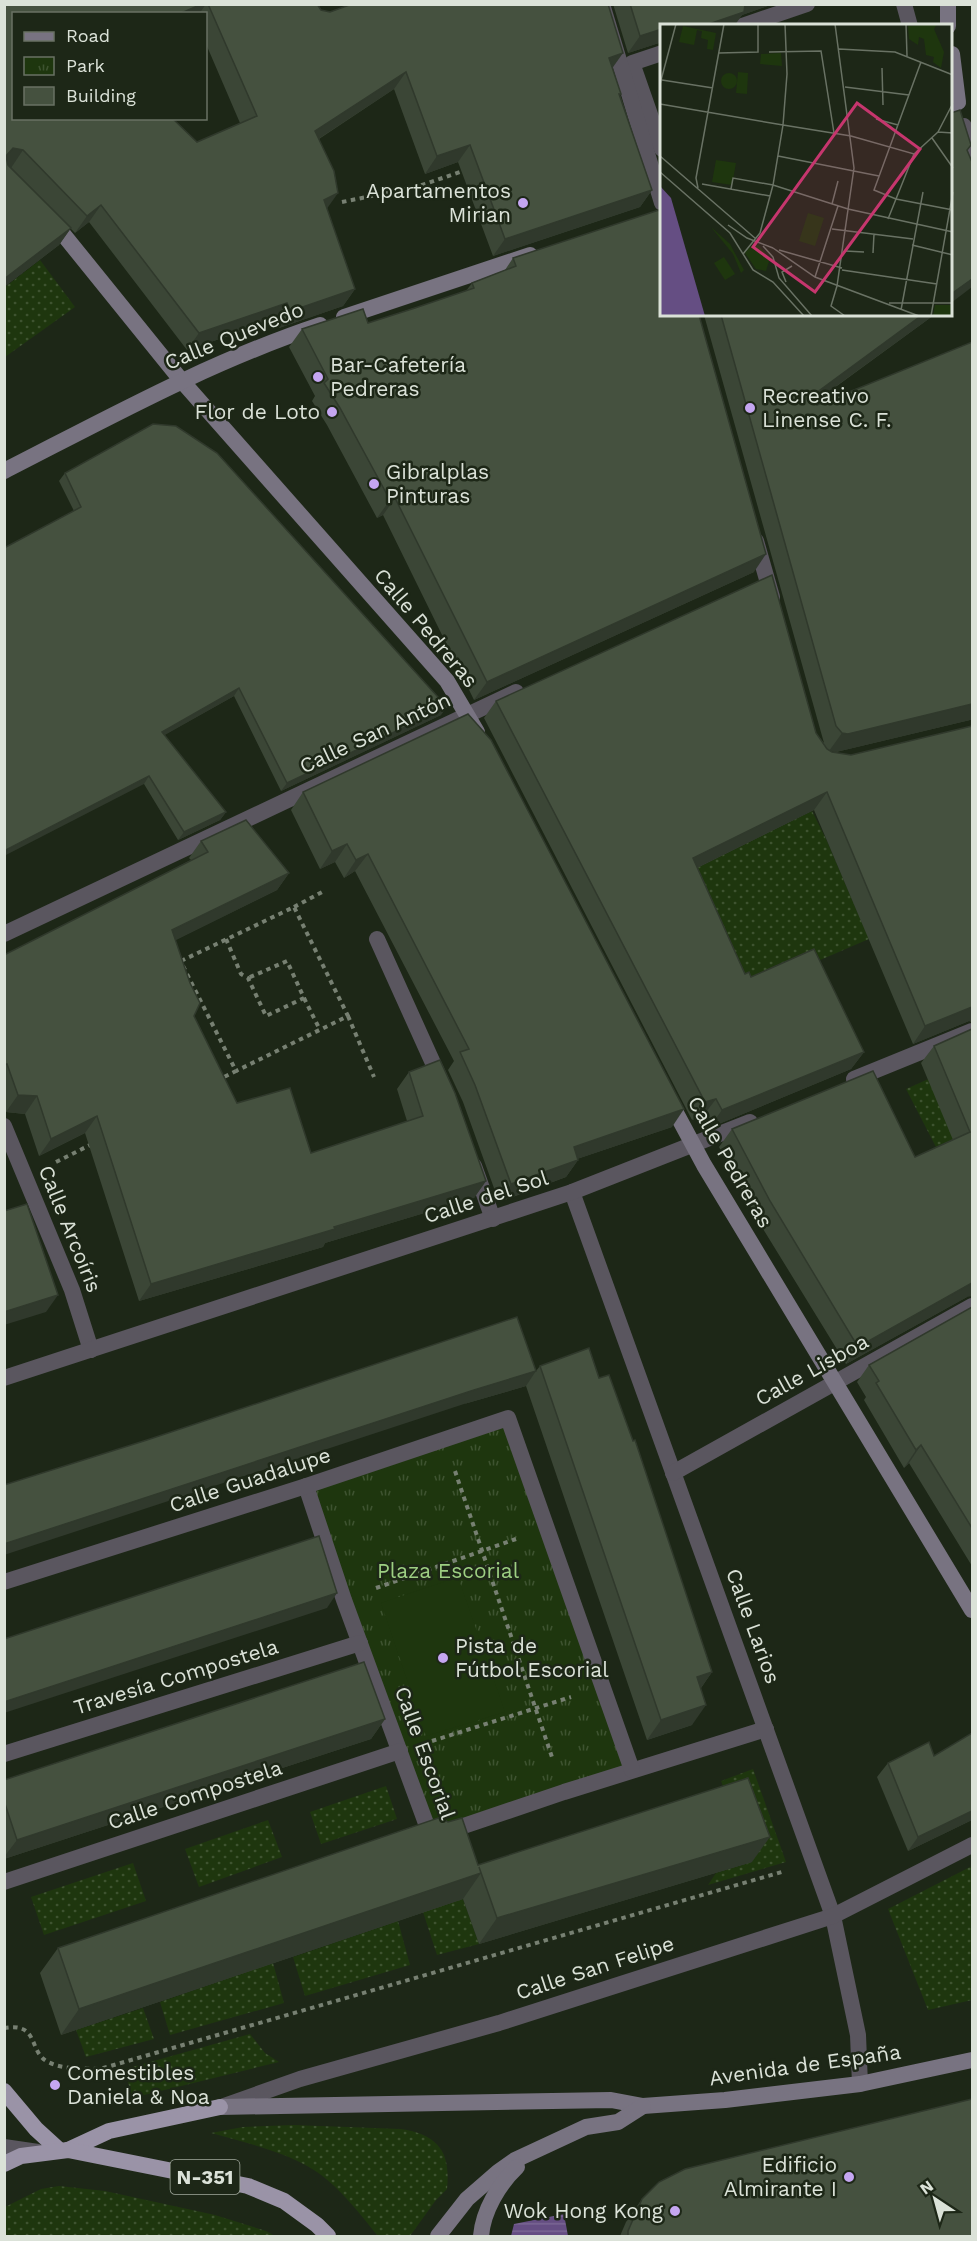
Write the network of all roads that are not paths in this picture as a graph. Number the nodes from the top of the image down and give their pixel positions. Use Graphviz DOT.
graph roads {
  1 [pos="602,4"];
  2 [pos="807,4"];
  3 [pos="904,4"];
  4 [pos="948,4"];
  5 [pos="748,24"];
  6 [pos="909,24"];
  7 [pos="948,24"];
  8 [pos="660,54"];
  9 [pos="953,79"];
  10 [pos="955,104"];
  11 [pos="660,143"];
  12 [pos="972,158"];
  13 [pos="38,209"];
  14 [pos="658,210"];
  15 [pos="549,249"];
  16 [pos="181,380"];
  17 [pos="4,471"];
  18 [pos="750,521"];
  19 [pos="776,612"];
  20 [pos="532,685"];
  21 [pos="468,714"];
  22 [pos="484,746"];
  23 [pos="4,934"];
  24 [pos="377,939"];
  25 [pos="972,1031"];
  26 [pos="660,1083"];
  27 [pos="843,1084"];
  28 [pos="448,1096"];
  29 [pos="768,1115"];
  30 [pos="4,1126"];
  31 [pos="693,1146"];
  32 [pos="469,1153"];
  33 [pos="572,1192"];
  34 [pos="493,1219"];
  35 [pos="972,1306"];
  36 [pos="91,1350"];
  37 [pos="4,1378"];
  38 [pos="835,1384"];
  39 [pos="673,1473"];
  40 [pos="306,1486"];
  41 [pos="4,1582"];
  42 [pos="971,1604"];
  43 [pos="360,1643"];
  44 [pos="766,1729"];
  45 [pos="400,1751"];
  46 [pos="4,1754"];
  47 [pos="632,1770"];
  48 [pos="972,1845"];
  49 [pos="4,1882"];
  50 [pos="833,1916"];
  51 [pos="972,2060"];
  52 [pos="860,2084"];
  53 [pos="4,2091"];
  54 [pos="643,2106"];
  55 [pos="220,2107"];
  56 [pos="543,2146"];
  57 [pos="4,2147"];
  58 [pos="57,2151"];
  59 [pos="4,2164"];
  60 [pos="328,2236"];
  61 [pos="438,2236"];
  62 [pos="482,2236"];
  1 -- 14 [label="street"];
  2 -- 5 [label="street"];
  3 -- 6 [label="street"];
  4 -- 7 [label="main road"];
  8 -- 11 [label="street"];
  9 -- 10 [label="main road"];
  10 -- 12 [label="street"];
  13 -- 16 [label="main road, Calle Pedreras"];
  15 -- 16 [label="main road, Calle Quevedo"];
  16 -- 17 [label="main road, Calle Quevedo"];
  16 -- 21 [label="main road, Calle Pedreras"];
  18 -- 19 [label="street"];
  20 -- 21 [label="street, Calle San Antón"];
  21 -- 22 [label="main road, Calle Pedreras"];
  21 -- 23 [label="street, Calle San Antón"];
  24 -- 28 [label="street"];
  25 -- 27 [label="street"];
  26 -- 31 [label="main road, Calle Pedreras"];
  29 -- 31 [label="street, Calle del Sol"];
  30 -- 36 [label="street, Calle Arcoíris"];
  31 -- 33 [label="street, Calle del Sol"];
  31 -- 38 [label="main road, Calle Pedreras"];
  32 -- 34 [label="street"];
  33 -- 34 [label="street, Calle del Sol"];
  33 -- 39 [label="street, Calle Larios"];
  34 -- 36 [label="street, Calle del Sol"];
  35 -- 38 [label="street, Calle Lisboa"];
  36 -- 37 [label="street, Calle del Sol"];
  38 -- 39 [label="street, Calle Lisboa"];
  38 -- 42 [label="main road, Calle Pedreras"];
  39 -- 44 [label="street, Calle Larios"];
  40 -- 41 [label="street, Calle Guadalupe"];
  40 -- 43 [label="street, Calle Escorial"];
  40 -- 47 [label="street, Calle Guadalupe"];
  43 -- 45 [label="street, Calle Escorial"];
  43 -- 46 [label="street, Travesía Compostela"];
  44 -- 47 [label="street, Calle Escorial"];
  44 -- 50 [label="street, Calle Larios"];
  45 -- 47 [label="street, Calle Escorial"];
  45 -- 49 [label="street, Calle Compostela"];
  48 -- 50 [label="street, Calle San Felipe"];
  50 -- 52 [label="street, Calle Larios"];
  50 -- 55 [label="street, Calle San Felipe"];
  51 -- 52 [label="main road, Avenida de España"];
  52 -- 54 [label="main road, Avenida de España"];
  53 -- 58 [label="highway"];
  54 -- 55 [label="main road"];
  54 -- 56 [label="main road"];
  55 -- 58 [label="highway"];
  56 -- 61 [label="main road"];
  56 -- 62 [label="main road"];
  57 -- 58 [label="street"];
  58 -- 59 [label="highway, N-351"];
  58 -- 60 [label="highway, N-351"];
}
